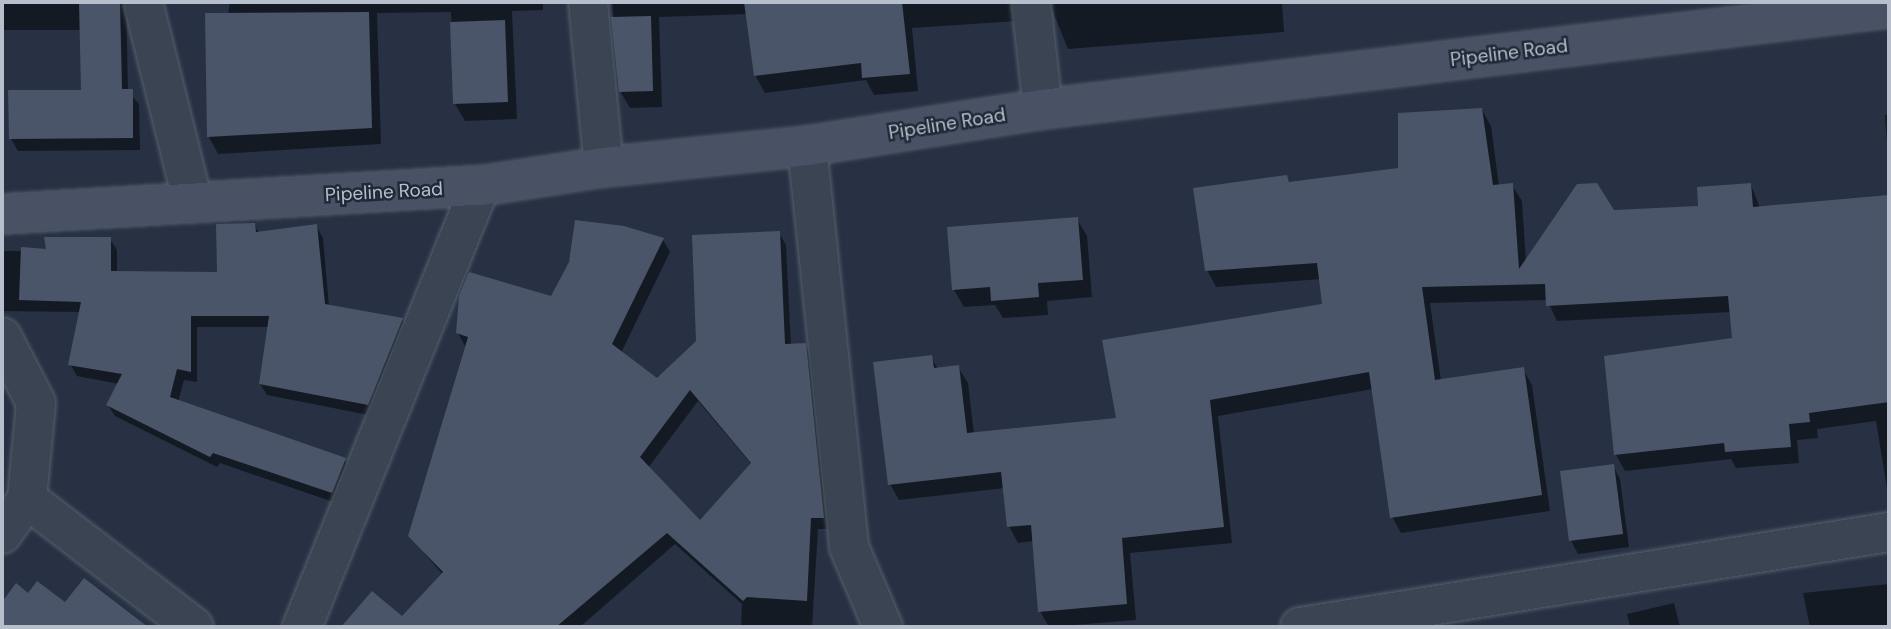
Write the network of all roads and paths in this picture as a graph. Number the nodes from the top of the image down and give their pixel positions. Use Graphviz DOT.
graph roads {
  1 [pos="143,2"];
  2 [pos="589,2"];
  3 [pos="1031,2"];
  4 [pos="1871,7"];
  5 [pos="1043,109"];
  6 [pos="807,146"];
  7 [pos="604,167"];
  8 [pos="481,186"];
  9 [pos="193,204"];
  10 [pos="2,214"];
  11 [pos="2,337"];
  12 [pos="27,499"];
  13 [pos="1889,532"];
  14 [pos="2,534"];
  15 [pos="194,627"];
  16 [pos="302,627"];
  17 [pos="883,627"];
  18 [pos="1300,627"];
  1 -- 9 [label="street"];
  2 -- 7 [label="street"];
  3 -- 5 [label="street"];
  4 -- 5 [label="street, Pipeline Road"];
  5 -- 6 [label="street, Pipeline Road"];
  6 -- 7 [label="street, Pipeline Road"];
  6 -- 17 [label="street"];
  7 -- 8 [label="street, Pipeline Road"];
  8 -- 9 [label="street, Pipeline Road"];
  8 -- 16 [label="street"];
  9 -- 10 [label="street, Pipeline Road"];
  11 -- 12 [label="street"];
  12 -- 14 [label="street"];
  12 -- 15 [label="street"];
  13 -- 18 [label="street"];
}
